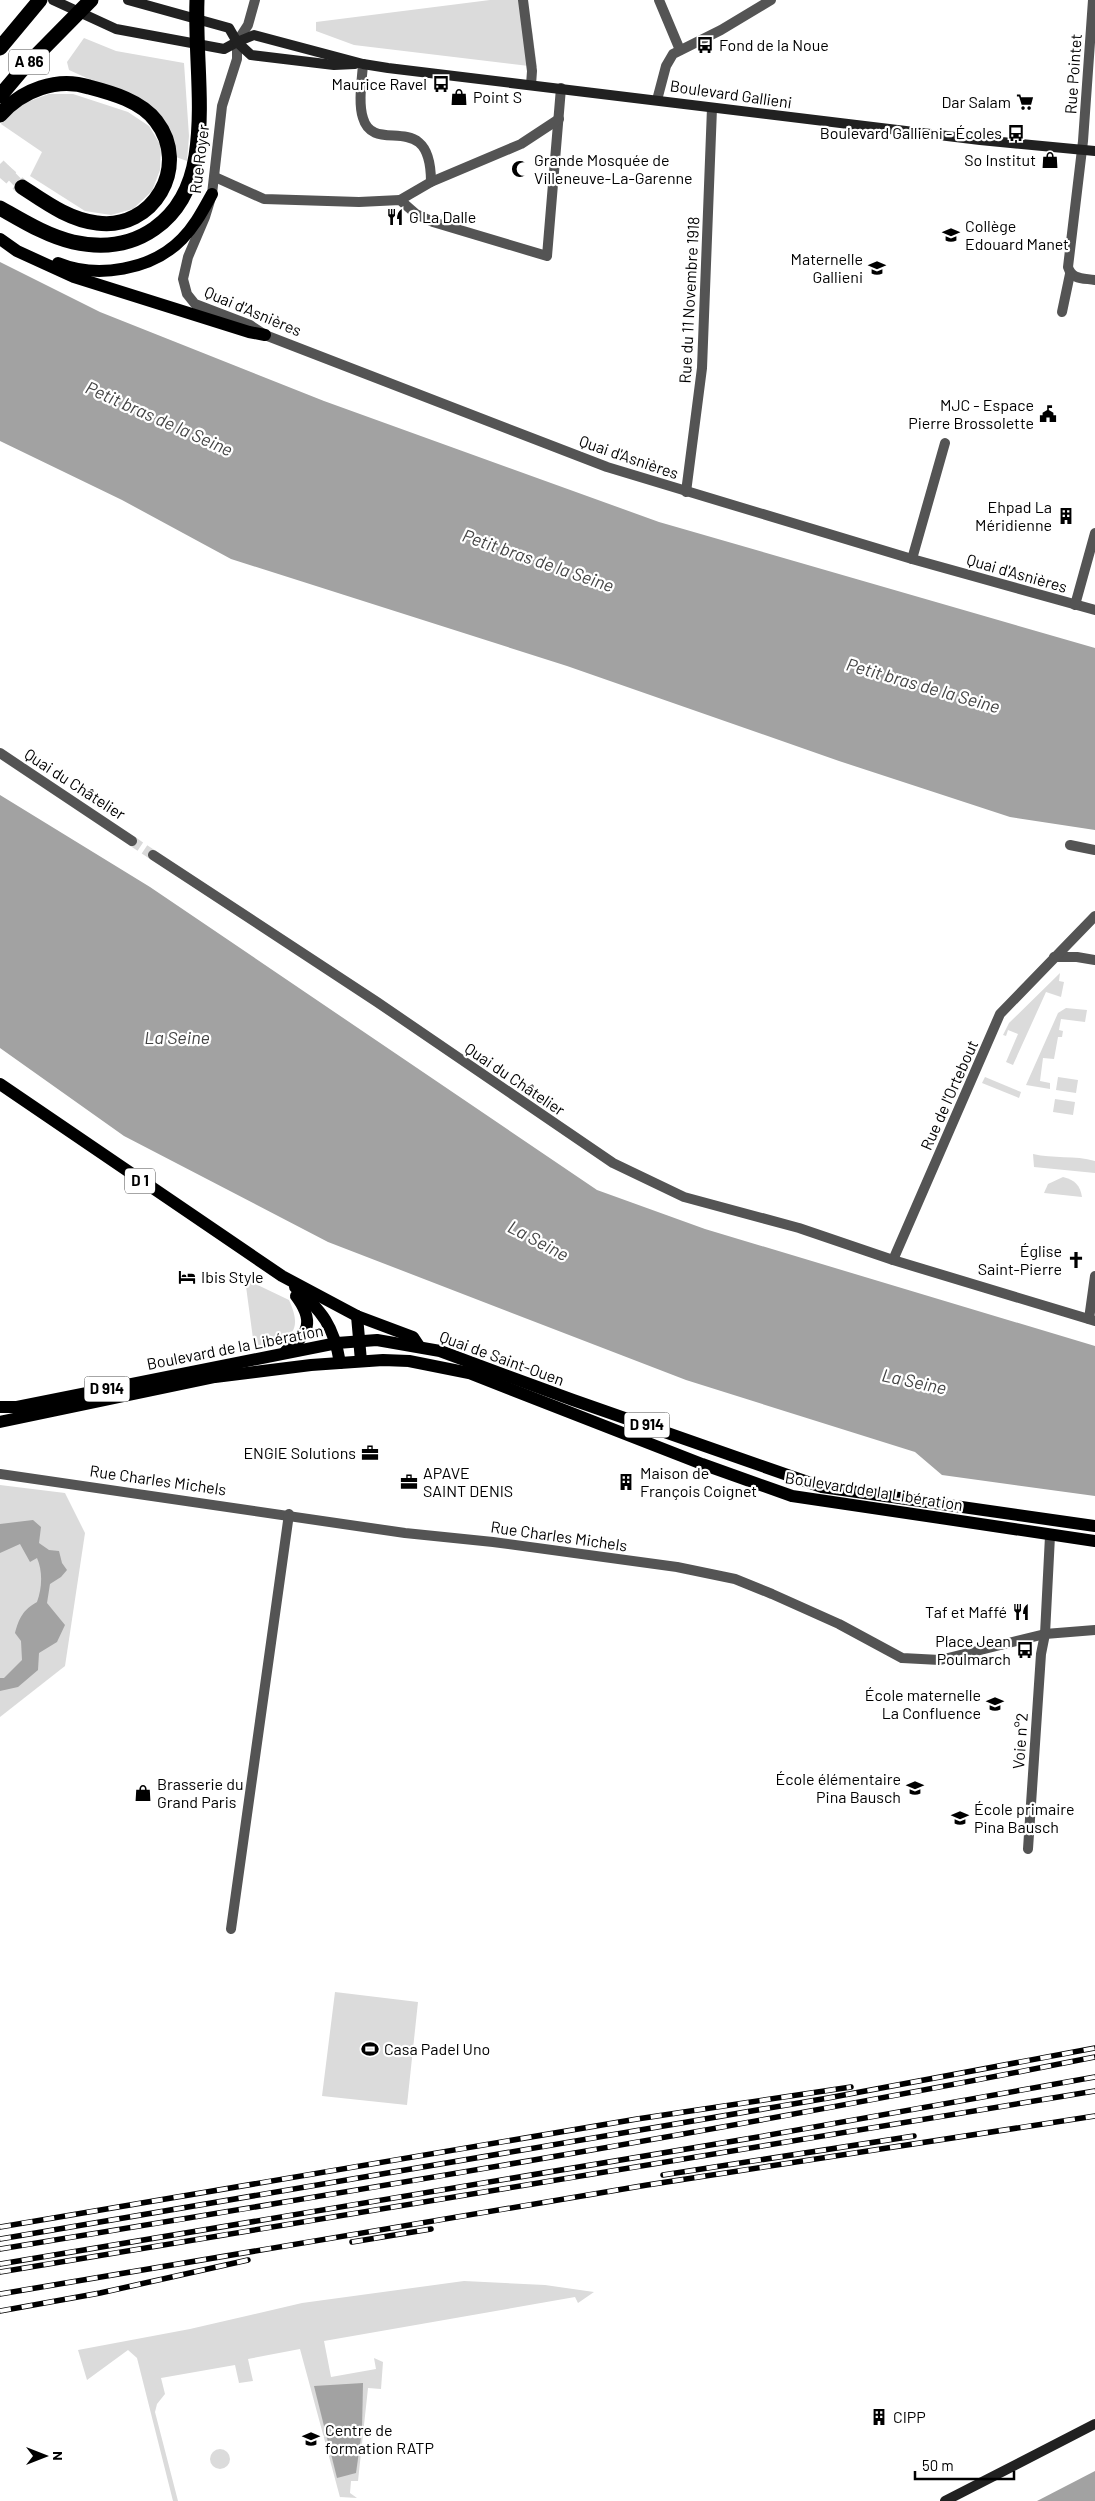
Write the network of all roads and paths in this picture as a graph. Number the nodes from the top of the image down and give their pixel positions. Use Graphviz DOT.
graph roads {
  1 [pos="40,0"];
  2 [pos="53,0"];
  3 [pos="91,0"];
  4 [pos="128,0"];
  5 [pos="197,0"];
  6 [pos="255,0"];
  7 [pos="523,0"];
  8 [pos="659,0"];
  9 [pos="772,0"];
  10 [pos="1093,0"];
  11 [pos="237,42"];
  12 [pos="0,48"];
  13 [pos="680,50"];
  14 [pos="363,64"];
  15 [pos="531,85"];
  16 [pos="561,88"];
  17 [pos="0,96"];
  18 [pos="657,100"];
  19 [pos="712,108"];
  20 [pos="0,115"];
  21 [pos="559,119"];
  22 [pos="1083,150"];
  23 [pos="1095,151"];
  24 [pos="215,177"];
  25 [pos="431,182"];
  26 [pos="22,187"];
  27 [pos="212,194"];
  28 [pos="400,200"];
  29 [pos="0,208"];
  30 [pos="0,234"];
  31 [pos="0,239"];
  32 [pos="1070,274"];
  33 [pos="183,278"];
  34 [pos="1095,280"];
  35 [pos="1062,312"];
  36 [pos="265,335"];
  37 [pos="945,443"];
  38 [pos="686,492"];
  39 [pos="1095,533"];
  40 [pos="912,558"];
  41 [pos="1075,605"];
  42 [pos="1095,610"];
  43 [pos="0,753"];
  44 [pos="132,841"];
  45 [pos="1070,845"];
  46 [pos="1095,850"];
  47 [pos="153,855"];
  48 [pos="1095,916"];
  49 [pos="1054,957"];
  50 [pos="1095,960"];
  51 [pos="0,1084"];
  52 [pos="893,1260"];
  53 [pos="282,1276"];
  54 [pos="1095,1276"];
  55 [pos="357,1316"];
  56 [pos="1092,1320"];
  57 [pos="360,1340"];
  58 [pos="337,1343"];
  59 [pos="419,1346"];
  60 [pos="282,1353"];
  61 [pos="361,1361"];
  62 [pos="340,1363"];
  63 [pos="215,1377"];
  64 [pos="0,1407"];
  65 [pos="17,1407"];
  66 [pos="0,1412"];
  67 [pos="572,1412"];
  68 [pos="0,1422"];
  69 [pos="0,1474"];
  70 [pos="289,1514"];
  71 [pos="1061,1521"];
  72 [pos="1095,1526"];
  73 [pos="1050,1536"];
  74 [pos="1095,1541"];
  75 [pos="1095,1630"];
  76 [pos="1045,1634"];
  77 [pos="1028,1849"];
  78 [pos="231,1929"];
  79 [pos="1095,2424"];
  80 [pos="945,2501"];
  1 -- 12 [label="highway, A 86"];
  2 -- 11 [label="main road, Boulevard Gallieni"];
  3 -- 17 [label="highway, A 86"];
  4 -- 11 [label="main road, Boulevard Gallieni"];
  5 -- 29 [label="highway"];
  6 -- 11 [label="street"];
  7 -- 15 [label="street"];
  8 -- 13 [label="street"];
  9 -- 13 [label="street"];
  10 -- 22 [label="street, Rue Pointet"];
  11 -- 14 [label="main road, Boulevard Gallieni"];
  11 -- 14 [label="main road, Boulevard Gallieni"];
  11 -- 24 [label="street, Rue Royer"];
  13 -- 18 [label="street"];
  14 -- 15 [label="main road, Boulevard Gallieni"];
  14 -- 25 [label="street"];
  15 -- 16 [label="main road, Boulevard Gallieni"];
  16 -- 18 [label="main road, Boulevard Gallieni"];
  16 -- 21 [label="street"];
  18 -- 19 [label="main road, Boulevard Gallieni"];
  19 -- 22 [label="main road, Boulevard Gallieni"];
  19 -- 38 [label="street, Rue du 11 Novembre 1918"];
  20 -- 26 [label="highway"];
  21 -- 25 [label="street"];
  21 -- 28 [label="street"];
  22 -- 23 [label="main road, Boulevard Gallieni"];
  22 -- 32 [label="street, Rue Pointet"];
  24 -- 27 [label="street, Rue Royer"];
  24 -- 28 [label="street"];
  25 -- 28 [label="street"];
  27 -- 30 [label="main road"];
  27 -- 33 [label="street, Rue Royer"];
  31 -- 36 [label="main road"];
  32 -- 34 [label="street"];
  32 -- 35 [label="street"];
  33 -- 36 [label="street, Quai d'Asnières"];
  36 -- 38 [label="street, Quai d'Asnières"];
  37 -- 40 [label="street"];
  38 -- 40 [label="street, Quai d'Asnières"];
  39 -- 41 [label="street"];
  40 -- 41 [label="street, Quai d'Asnières"];
  41 -- 42 [label="street, Quai d'Asnières"];
  43 -- 44 [label="street, Quai du Châtelier"];
  45 -- 46 [label="street"];
  47 -- 52 [label="street, Quai du Châtelier"];
  48 -- 49 [label="street, Rue de l'Ortebout"];
  49 -- 50 [label="street"];
  49 -- 52 [label="street, Rue de l'Ortebout"];
  51 -- 53 [label="main road, Quai de Saint-Ouen / D 1"];
  52 -- 56 [label="street, Quai du Châtelier"];
  53 -- 55 [label="main road, Quai de Saint-Ouen / D 1"];
  53 -- 58 [label="main road, D 1"];
  53 -- 60 [label="main road"];
  54 -- 56 [label="street"];
  55 -- 57 [label="main road"];
  55 -- 59 [label="main road, Quai de Saint-Ouen"];
  57 -- 58 [label="main road, Boulevard de la Libération / D 914"];
  57 -- 59 [label="main road, Boulevard de la Libération / D 914"];
  57 -- 61 [label="main road"];
  58 -- 60 [label="main road, Boulevard de la Libération / D 914"];
  58 -- 62 [label="main road, D 1"];
  59 -- 71 [label="main road, Quai de Saint-Ouen / D 914"];
  60 -- 65 [label="main road, Boulevard de la Libération / D 914"];
  61 -- 62 [label="main road, Quai de Saint-Ouen / D 914"];
  61 -- 67 [label="main road, Quai de Saint-Ouen / D 914"];
  62 -- 63 [label="main road, Quai de Saint-Ouen / D 914"];
  63 -- 68 [label="main road, Boulevard de la Libération / D 914"];
  64 -- 65 [label="main road, Boulevard de la Libération / D 914"];
  65 -- 66 [label="main road"];
  67 -- 73 [label="main road, Boulevard de la Libération / D 914"];
  69 -- 70 [label="street, Rue Charles Michels"];
  70 -- 76 [label="street, Rue Charles Michels"];
  70 -- 78 [label="street"];
  71 -- 72 [label="main road, Quai de Saint-Ouen"];
  71 -- 73 [label="main road"];
  73 -- 74 [label="main road, Boulevard de la Libération / D 914"];
  73 -- 76 [label="street"];
  75 -- 76 [label="street, Rue Charles Michels"];
  76 -- 77 [label="street, Voie n°2"];
  79 -- 80 [label="main road"];
}
